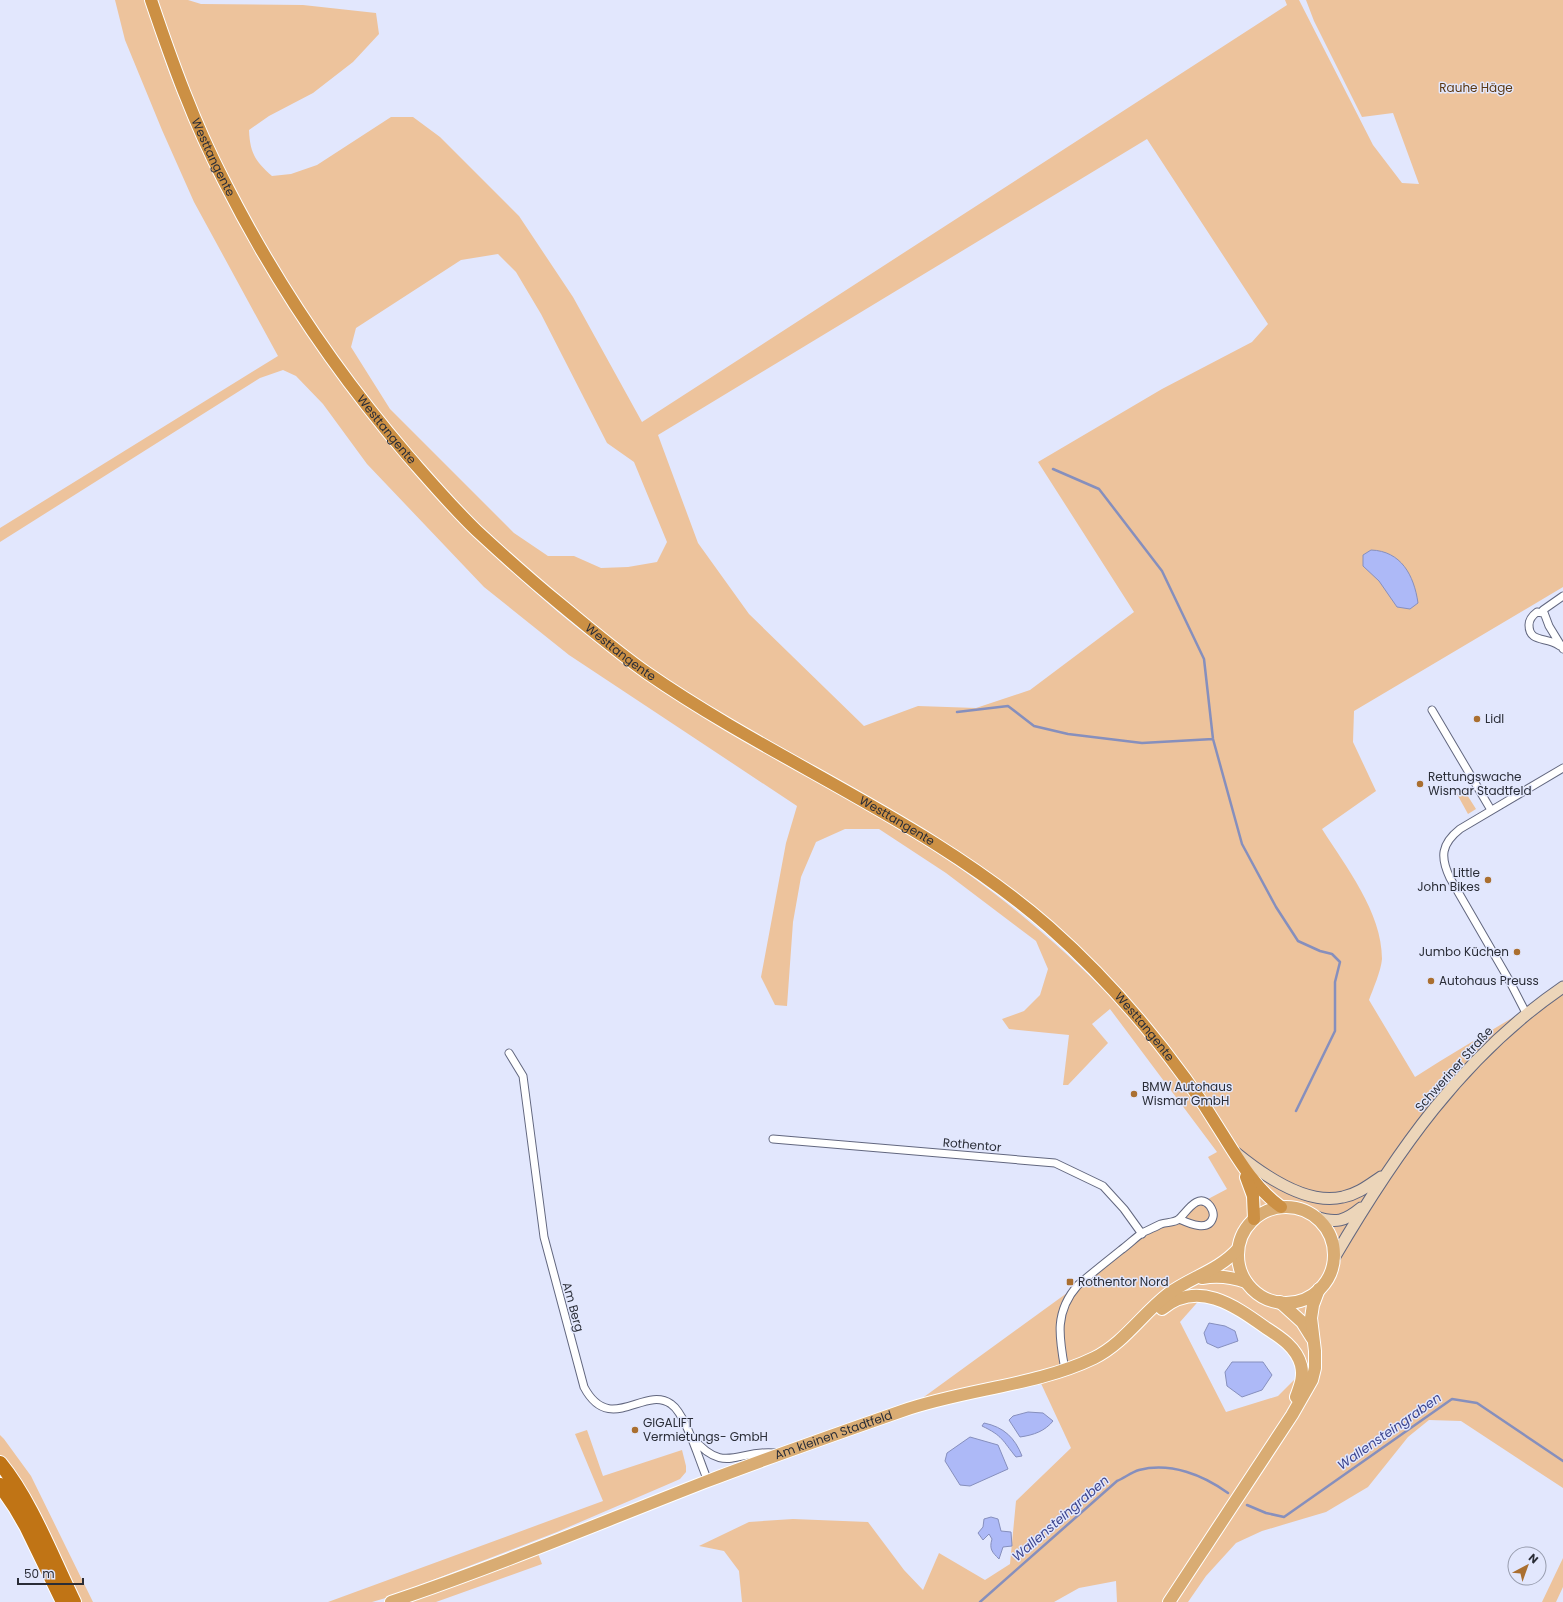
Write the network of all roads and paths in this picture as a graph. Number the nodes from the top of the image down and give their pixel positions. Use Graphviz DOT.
graph roads {
  1 [pos="151,0"];
  2 [pos="1563,596"];
  3 [pos="1543,613"];
  4 [pos="1562,648"];
  5 [pos="1432,710"];
  6 [pos="1563,768"];
  7 [pos="1491,810"];
  8 [pos="1563,987"];
  9 [pos="1527,1015"];
  10 [pos="509,1053"];
  11 [pos="773,1139"];
  12 [pos="1233,1150"];
  13 [pos="1242,1165"];
  14 [pos="1386,1173"];
  15 [pos="1366,1204"];
  16 [pos="1281,1207"];
  17 [pos="1316,1217"];
  18 [pos="1179,1219"];
  19 [pos="1254,1219"];
  20 [pos="1142,1234"];
  21 [pos="1238,1249"];
  22 [pos="1334,1258"];
  23 [pos="1194,1280"];
  24 [pos="1246,1282"];
  25 [pos="1319,1289"];
  26 [pos="1280,1302"];
  27 [pos="1131,1331"];
  28 [pos="1315,1351"];
  29 [pos="1065,1370"];
  30 [pos="1292,1415"];
  31 [pos="688,1432"];
  32 [pos="782,1454"];
  33 [pos="0,1463"];
  34 [pos="708,1481"];
  35 [pos="0,1485"];
  36 [pos="63,1602"];
  37 [pos="74,1602"];
  38 [pos="391,1602"];
  39 [pos="1169,1602"];
  1 -- 12 [label="highway, Westtangente"];
  2 -- 3 [label="street"];
  3 -- 4 [label="street"];
  3 -- 4 [label="street"];
  5 -- 7 [label="street"];
  6 -- 7 [label="street"];
  7 -- 9 [label="street"];
  8 -- 9 [label="main road, Schweriner Straße"];
  9 -- 14 [label="main road, Schweriner Straße"];
  10 -- 31 [label="street, Am Berg"];
  11 -- 20 [label="street, Rothentor"];
  12 -- 13 [label="highway, Westtangente"];
  12 -- 14 [label="main road"];
  13 -- 16 [label="highway, Westtangente"];
  13 -- 19 [label="highway, Westtangente"];
  14 -- 15 [label="main road, Schweriner Straße"];
  15 -- 17 [label="main road, Schweriner Straße"];
  15 -- 22 [label="main road, Schweriner Straße"];
  16 -- 17 [label="main road"];
  16 -- 19 [label="main road"];
  17 -- 22 [label="main road"];
  18 -- 18 [label="street"];
  18 -- 20 [label="street"];
  19 -- 21 [label="main road"];
  20 -- 29 [label="street"];
  21 -- 23 [label="main road"];
  21 -- 24 [label="main road"];
  22 -- 25 [label="main road"];
  23 -- 24 [label="main road"];
  23 -- 27 [label="main road"];
  24 -- 26 [label="main road"];
  25 -- 26 [label="main road"];
  25 -- 28 [label="main road"];
  26 -- 28 [label="main road"];
  27 -- 29 [label="main road, Am kleinen Stadtfeld"];
  27 -- 30 [label="main road"];
  28 -- 30 [label="main road"];
  29 -- 32 [label="main road, Am kleinen Stadtfeld"];
  30 -- 39 [label="main road"];
  31 -- 32 [label="street"];
  31 -- 34 [label="street, Am Berg"];
  32 -- 34 [label="main road, Am kleinen Stadtfeld"];
  33 -- 37 [label="highway"];
  34 -- 38 [label="main road, Am kleinen Stadtfeld"];
  35 -- 36 [label="highway"];
}
